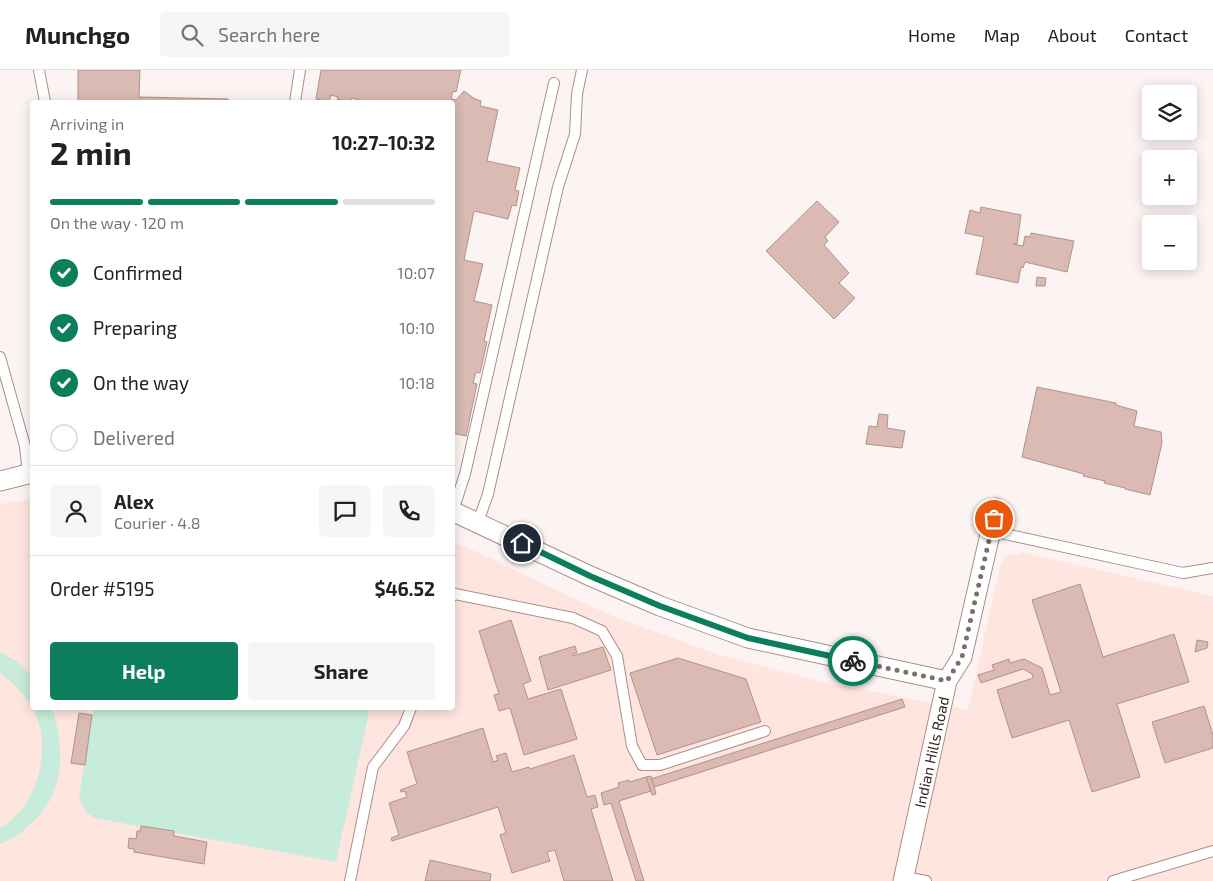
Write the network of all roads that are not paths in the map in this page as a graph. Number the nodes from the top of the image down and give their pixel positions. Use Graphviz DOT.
graph roads {
  1 [pos="39,70"];
  2 [pos="300,70"];
  3 [pos="582,70"];
  4 [pos="554,83"];
  5 [pos="46,100"];
  6 [pos="295,100"];
  7 [pos="0,357"];
  8 [pos="30,474"];
  9 [pos="0,481"];
  10 [pos="455,505"];
  11 [pos="996,508"];
  12 [pos="455,512"];
  13 [pos="478,522"];
  14 [pos="991,531"];
  15 [pos="1213,568"];
  16 [pos="455,594"];
  17 [pos="947,681"];
  18 [pos="410,710"];
  19 [pos="765,731"];
  20 [pos="1213,851"];
  21 [pos="904,879"];
  22 [pos="350,881"];
  23 [pos="926,881"];
  24 [pos="1113,881"];
  1 -- 5 [label="lane"];
  2 -- 6 [label="lane"];
  3 -- 13 [label="lane"];
  4 -- 10 [label="lane"];
  7 -- 8 [label="lane"];
  8 -- 9 [label="street"];
  11 -- 14 [label="street, Indian Hills Road"];
  12 -- 13 [label="street"];
  13 -- 17 [label="street"];
  14 -- 15 [label="lane"];
  14 -- 17 [label="street, Indian Hills Road"];
  16 -- 19 [label="lane"];
  17 -- 21 [label="street, Indian Hills Road"];
  18 -- 22 [label="lane"];
  20 -- 24 [label="lane"];
  21 -- 23 [label="lane"];
}
